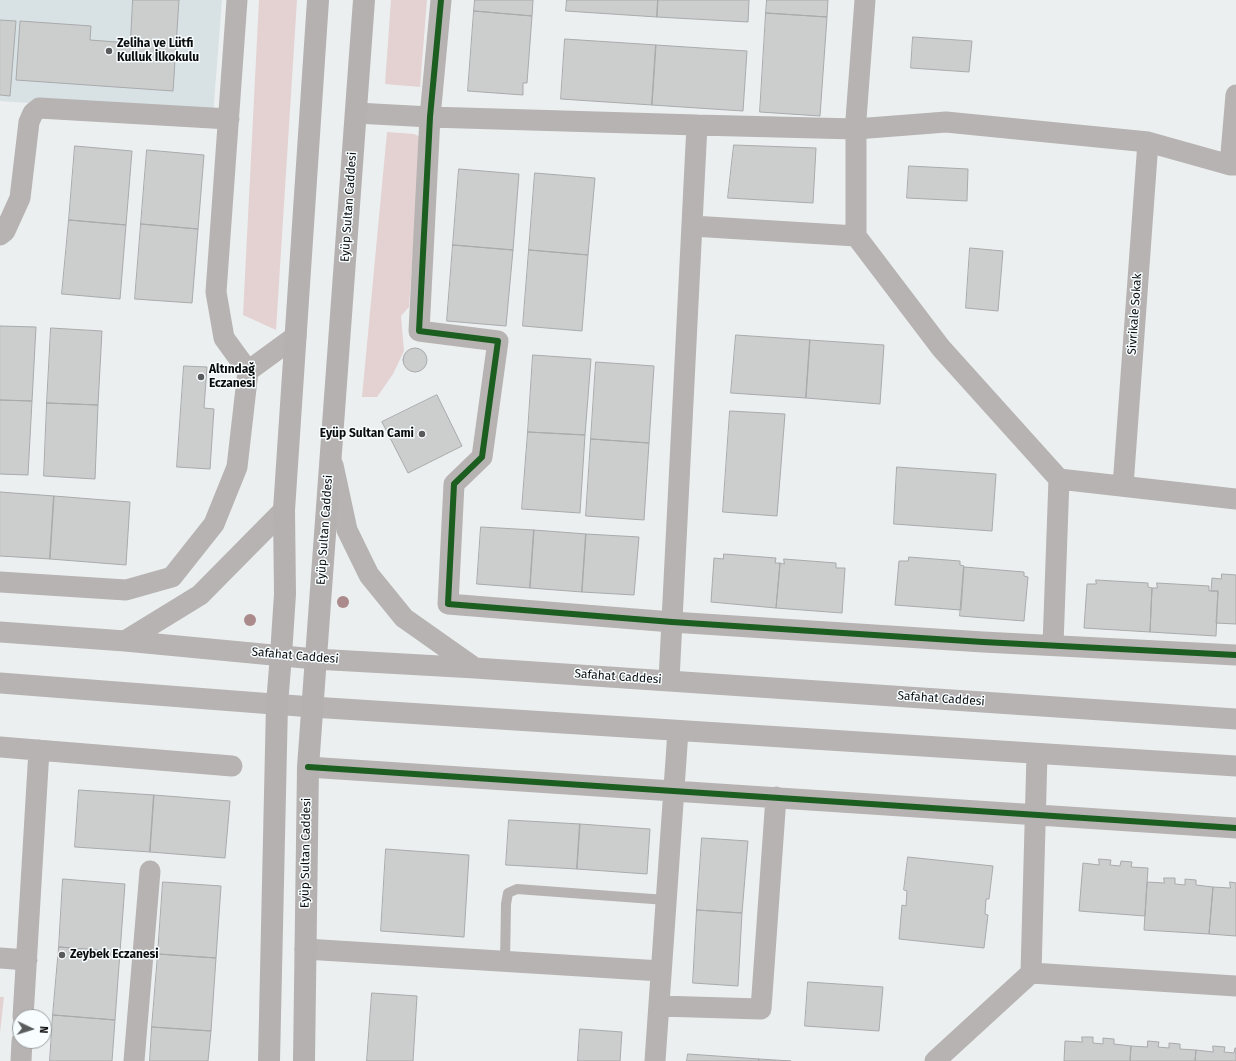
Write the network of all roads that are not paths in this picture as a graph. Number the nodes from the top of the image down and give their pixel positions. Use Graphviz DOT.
graph roads {
  1 [pos="237,0"];
  2 [pos="318,0"];
  3 [pos="364,0"];
  4 [pos="441,0"];
  5 [pos="865,0"];
  6 [pos="1236,95"];
  7 [pos="356,112"];
  8 [pos="430,117"];
  9 [pos="229,119"];
  10 [pos="697,126"];
  11 [pos="856,129"];
  12 [pos="1148,142"];
  13 [pos="1233,165"];
  14 [pos="692,226"];
  15 [pos="0,235"];
  16 [pos="856,236"];
  17 [pos="296,336"];
  18 [pos="248,371"];
  19 [pos="330,454"];
  20 [pos="1058,479"];
  21 [pos="1123,486"];
  22 [pos="1236,499"];
  23 [pos="284,510"];
  24 [pos="0,582"];
  25 [pos="672,622"];
  26 [pos="0,632"];
  27 [pos="125,641"];
  28 [pos="1053,645"];
  29 [pos="281,655"];
  30 [pos="1236,655"];
  31 [pos="316,659"];
  32 [pos="475,668"];
  33 [pos="669,680"];
  34 [pos="0,683"];
  35 [pos="277,704"];
  36 [pos="312,707"];
  37 [pos="1236,719"];
  38 [pos="678,731"];
  39 [pos="0,747"];
  40 [pos="39,750"];
  41 [pos="1037,754"];
  42 [pos="232,766"];
  43 [pos="1236,766"];
  44 [pos="308,767"];
  45 [pos="674,791"];
  46 [pos="776,797"];
  47 [pos="1036,814"];
  48 [pos="1236,828"];
  49 [pos="150,871"];
  50 [pos="666,900"];
  51 [pos="305,949"];
  52 [pos="0,958"];
  53 [pos="27,960"];
  54 [pos="505,962"];
  55 [pos="661,971"];
  56 [pos="1031,973"];
  57 [pos="1236,986"];
  58 [pos="659,1006"];
  59 [pos="24,1009"];
  60 [pos="22,1049"];
  61 [pos="21,1061"];
  62 [pos="134,1061"];
  63 [pos="269,1061"];
  64 [pos="304,1061"];
  65 [pos="655,1061"];
  66 [pos="935,1061"];
  1 -- 9 [label="street"];
  2 -- 17 [label="main road"];
  3 -- 7 [label="main road, Eyüp Sultan Caddesi"];
  4 -- 8 [label="street"];
  5 -- 11 [label="street"];
  6 -- 13 [label="street"];
  7 -- 8 [label="street"];
  7 -- 19 [label="main road, Eyüp Sultan Caddesi"];
  8 -- 10 [label="street"];
  8 -- 25 [label="street"];
  9 -- 15 [label="street"];
  9 -- 18 [label="street"];
  10 -- 11 [label="street"];
  10 -- 14 [label="street"];
  11 -- 12 [label="street"];
  11 -- 16 [label="street"];
  12 -- 13 [label="street"];
  12 -- 21 [label="street, Sivrikale Sokak"];
  14 -- 16 [label="street"];
  14 -- 25 [label="street"];
  16 -- 20 [label="street"];
  17 -- 18 [label="street"];
  17 -- 23 [label="main road"];
  18 -- 24 [label="street"];
  19 -- 31 [label="main road, Eyüp Sultan Caddesi"];
  19 -- 32 [label="street"];
  20 -- 21 [label="street"];
  20 -- 28 [label="street"];
  21 -- 22 [label="street"];
  23 -- 27 [label="street"];
  23 -- 29 [label="main road"];
  25 -- 28 [label="street"];
  25 -- 33 [label="street"];
  26 -- 27 [label="street, Safahat Caddesi"];
  27 -- 29 [label="street, Safahat Caddesi"];
  28 -- 30 [label="street"];
  29 -- 31 [label="street, Safahat Caddesi"];
  29 -- 35 [label="main road"];
  31 -- 32 [label="street, Safahat Caddesi"];
  31 -- 36 [label="main road, Eyüp Sultan Caddesi"];
  32 -- 33 [label="street, Safahat Caddesi"];
  33 -- 37 [label="street, Safahat Caddesi"];
  34 -- 35 [label="street"];
  35 -- 36 [label="street"];
  35 -- 63 [label="main road"];
  36 -- 38 [label="street"];
  36 -- 44 [label="main road, Eyüp Sultan Caddesi"];
  38 -- 41 [label="street"];
  38 -- 45 [label="street"];
  39 -- 40 [label="street"];
  40 -- 42 [label="street"];
  40 -- 53 [label="street"];
  41 -- 43 [label="street"];
  41 -- 47 [label="street"];
  44 -- 45 [label="street"];
  44 -- 51 [label="main road, Eyüp Sultan Caddesi"];
  45 -- 46 [label="street"];
  45 -- 50 [label="street"];
  46 -- 47 [label="street"];
  46 -- 58 [label="street"];
  47 -- 48 [label="street"];
  47 -- 56 [label="street"];
  49 -- 62 [label="street"];
  50 -- 54 [label="lane"];
  50 -- 55 [label="street"];
  51 -- 54 [label="street"];
  51 -- 64 [label="main road, Eyüp Sultan Caddesi"];
  52 -- 53 [label="street"];
  53 -- 59 [label="street"];
  54 -- 55 [label="street"];
  55 -- 58 [label="street"];
  56 -- 57 [label="street"];
  56 -- 66 [label="street"];
  58 -- 65 [label="street"];
  60 -- 61 [label="street"];
}
